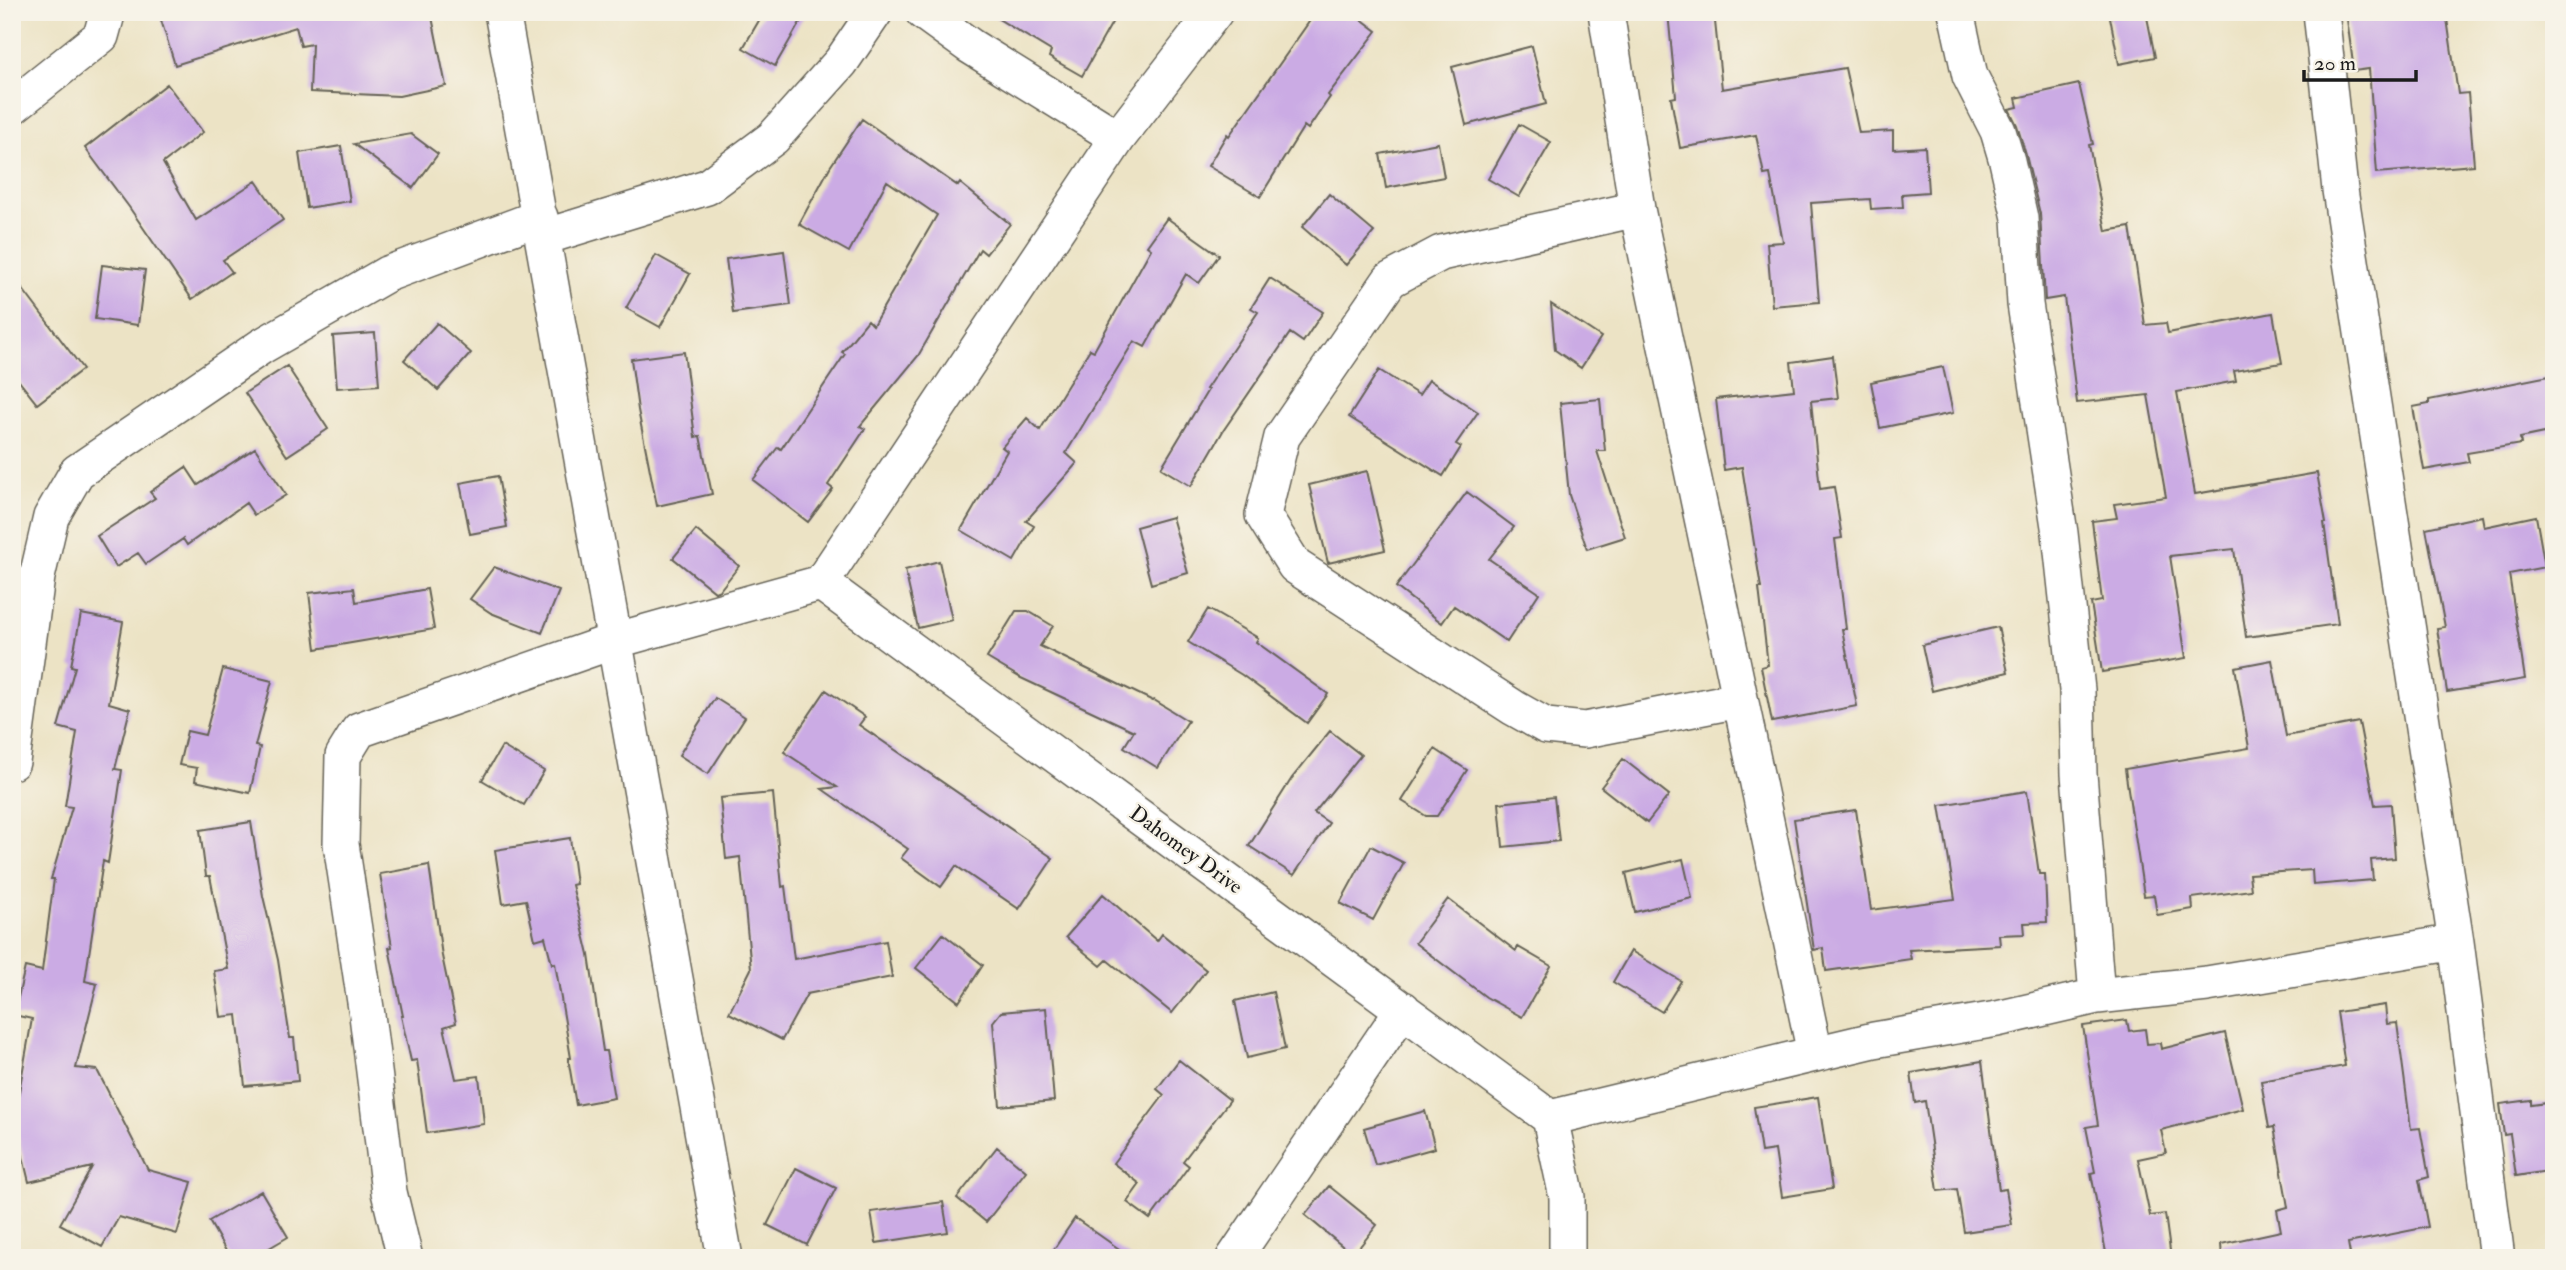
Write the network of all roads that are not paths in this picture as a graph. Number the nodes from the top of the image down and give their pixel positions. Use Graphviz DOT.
graph roads {
  1 [pos="105,12"];
  2 [pos="502,12"];
  3 [pos="875,12"];
  4 [pos="923,12"];
  5 [pos="1215,12"];
  6 [pos="1606,12"];
  7 [pos="1956,12"];
  8 [pos="2320,12"];
  9 [pos="12,107"];
  10 [pos="1118,138"];
  11 [pos="1637,209"];
  12 [pos="542,227"];
  13 [pos="821,583"];
  14 [pos="614,641"];
  15 [pos="1740,700"];
  16 [pos="12,762"];
  17 [pos="2456,942"];
  18 [pos="2096,996"];
  19 [pos="1404,1009"];
  20 [pos="1815,1054"];
  21 [pos="1550,1118"];
  22 [pos="405,1258"];
  23 [pos="725,1258"];
  24 [pos="1234,1258"];
  25 [pos="1567,1258"];
  26 [pos="2497,1258"];
  1 -- 9 [label="street"];
  2 -- 12 [label="street"];
  3 -- 12 [label="street"];
  4 -- 10 [label="street"];
  5 -- 10 [label="street"];
  6 -- 11 [label="street"];
  7 -- 18 [label="street"];
  8 -- 17 [label="street"];
  10 -- 13 [label="street"];
  11 -- 15 [label="street"];
  11 -- 15 [label="street"];
  12 -- 14 [label="street"];
  12 -- 16 [label="street"];
  13 -- 14 [label="street"];
  13 -- 19 [label="street, Dahomey Drive"];
  14 -- 22 [label="street"];
  14 -- 23 [label="street"];
  15 -- 20 [label="street"];
  17 -- 18 [label="street"];
  17 -- 26 [label="street"];
  18 -- 20 [label="street"];
  19 -- 21 [label="street, Dahomey Drive"];
  19 -- 24 [label="street"];
  20 -- 21 [label="street"];
  21 -- 25 [label="street"];
}
